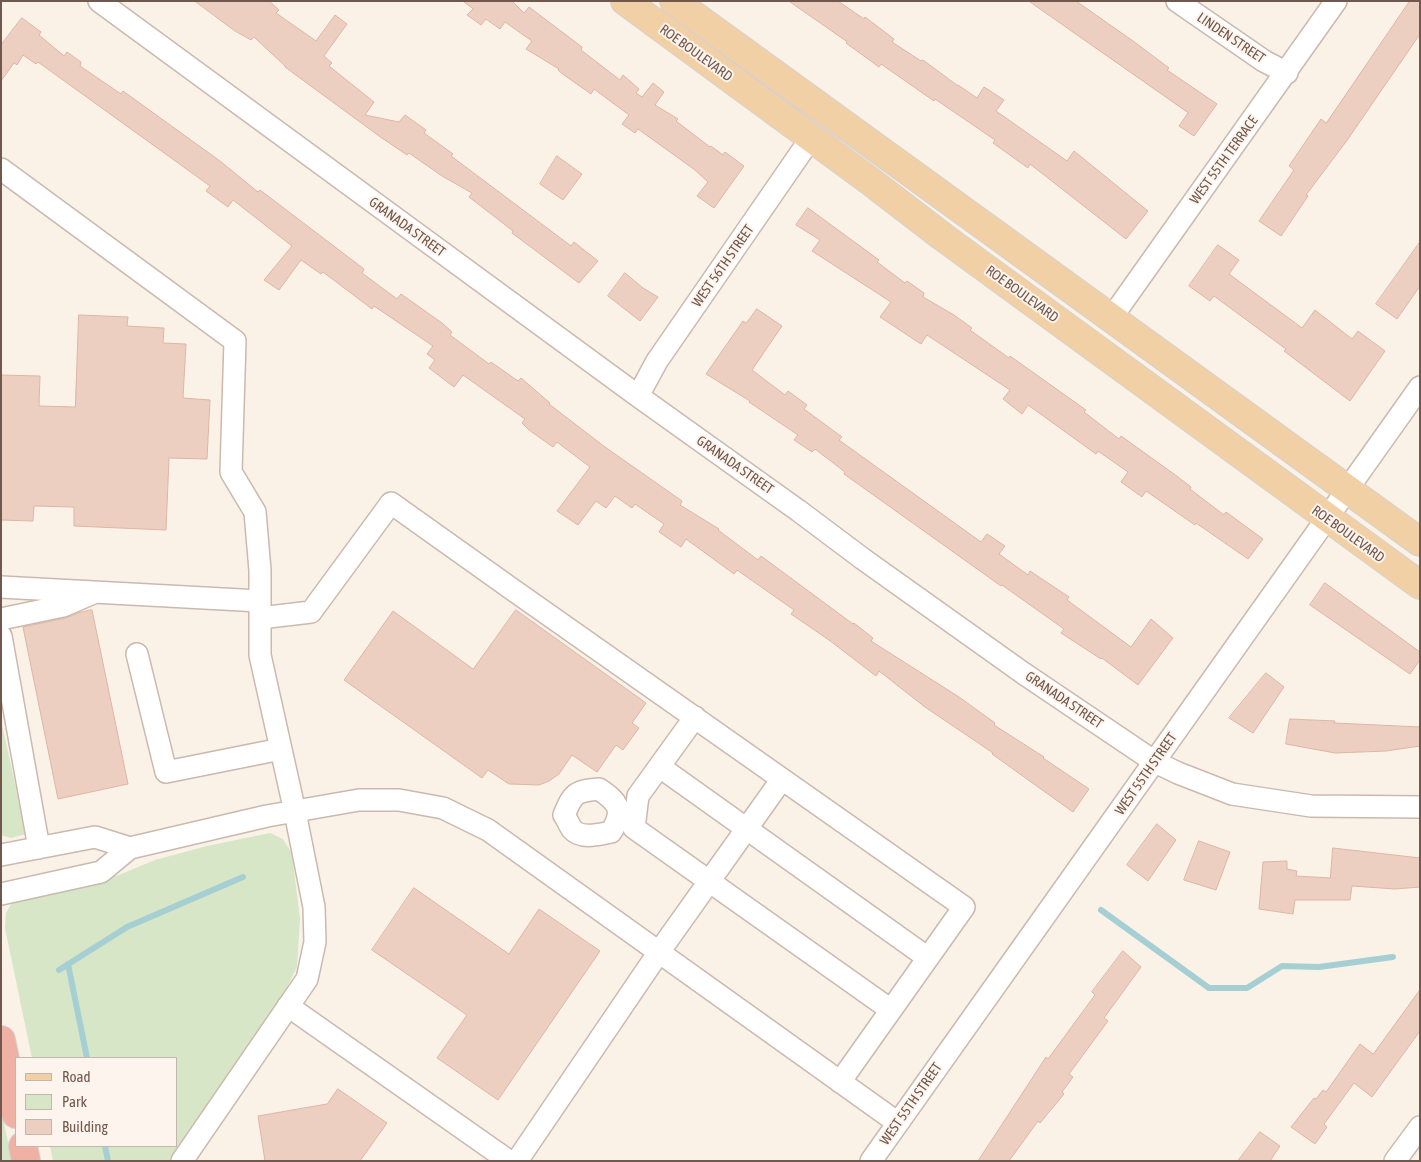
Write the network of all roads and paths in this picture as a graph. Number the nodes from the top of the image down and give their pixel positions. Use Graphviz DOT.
graph roads {
  1 [pos="99,1"];
  2 [pos="625,1"];
  3 [pos="674,1"];
  4 [pos="1177,1"];
  5 [pos="1336,1"];
  6 [pos="1287,72"];
  7 [pos="811,138"];
  8 [pos="1,169"];
  9 [pos="1112,317"];
  10 [pos="1420,387"];
  11 [pos="638,396"];
  12 [pos="1347,489"];
  13 [pos="1326,518"];
  14 [pos="1420,542"];
  15 [pos="1420,585"];
  16 [pos="1,587"];
  17 [pos="96,592"];
  18 [pos="260,610"];
  19 [pos="1,619"];
  20 [pos="1,636"];
  21 [pos="138,654"];
  22 [pos="695,717"];
  23 [pos="281,749"];
  24 [pos="1155,762"];
  25 [pos="660,766"];
  26 [pos="782,779"];
  27 [pos="1420,808"];
  28 [pos="295,812"];
  29 [pos="746,830"];
  30 [pos="39,848"];
  31 [pos="130,848"];
  32 [pos="1,855"];
  33 [pos="710,881"];
  34 [pos="1,894"];
  35 [pos="659,952"];
  36 [pos="928,958"];
  37 [pos="288,1006"];
  38 [pos="891,1010"];
  39 [pos="1,1040"];
  40 [pos="840,1082"];
  41 [pos="15,1109"];
  42 [pos="898,1123"];
  43 [pos="1420,1127"];
  44 [pos="23,1147"];
  45 [pos="26,1161"];
  46 [pos="182,1161"];
  47 [pos="509,1161"];
  48 [pos="517,1161"];
  49 [pos="871,1161"];
  50 [pos="1395,1161"];
  1 -- 11 [label="street, GRANADA STREET"];
  2 -- 7 [label="main road, ROE BOULEVARD"];
  3 -- 9 [label="main road, ROE BOULEVARD"];
  4 -- 6 [label="street, LINDEN STREET"];
  5 -- 6 [label="street, WEST 55TH TERRACE"];
  6 -- 9 [label="street, WEST 55TH TERRACE"];
  7 -- 11 [label="street, WEST 56TH STREET"];
  7 -- 13 [label="main road, ROE BOULEVARD"];
  8 -- 18 [label="street"];
  9 -- 12 [label="main road, ROE BOULEVARD"];
  10 -- 12 [label="street, WEST 55TH STREET"];
  11 -- 24 [label="street, GRANADA STREET"];
  12 -- 13 [label="street, WEST 55TH STREET"];
  12 -- 14 [label="main road, ROE BOULEVARD"];
  13 -- 15 [label="main road, ROE BOULEVARD"];
  13 -- 24 [label="street, WEST 55TH STREET"];
  16 -- 17 [label="street"];
  17 -- 18 [label="street"];
  17 -- 19 [label="street"];
  18 -- 22 [label="street"];
  18 -- 23 [label="street"];
  20 -- 30 [label="street"];
  21 -- 23 [label="street"];
  22 -- 25 [label="street"];
  22 -- 26 [label="street"];
  23 -- 28 [label="street"];
  24 -- 27 [label="street, GRANADA STREET"];
  24 -- 42 [label="street, WEST 55TH STREET"];
  25 -- 29 [label="street"];
  25 -- 33 [label="street"];
  26 -- 29 [label="street"];
  26 -- 36 [label="street"];
  28 -- 31 [label="street"];
  28 -- 35 [label="street"];
  28 -- 37 [label="street"];
  29 -- 33 [label="street"];
  29 -- 36 [label="street"];
  30 -- 31 [label="street"];
  30 -- 32 [label="street"];
  31 -- 34 [label="street"];
  33 -- 35 [label="street"];
  33 -- 38 [label="street"];
  35 -- 40 [label="street"];
  35 -- 48 [label="street"];
  36 -- 38 [label="street"];
  37 -- 46 [label="street"];
  37 -- 47 [label="street"];
  38 -- 40 [label="street"];
  39 -- 41 [label="highway"];
  40 -- 42 [label="street"];
  42 -- 49 [label="street, WEST 55TH STREET"];
  43 -- 50 [label="street"];
  44 -- 45 [label="highway"];
}
